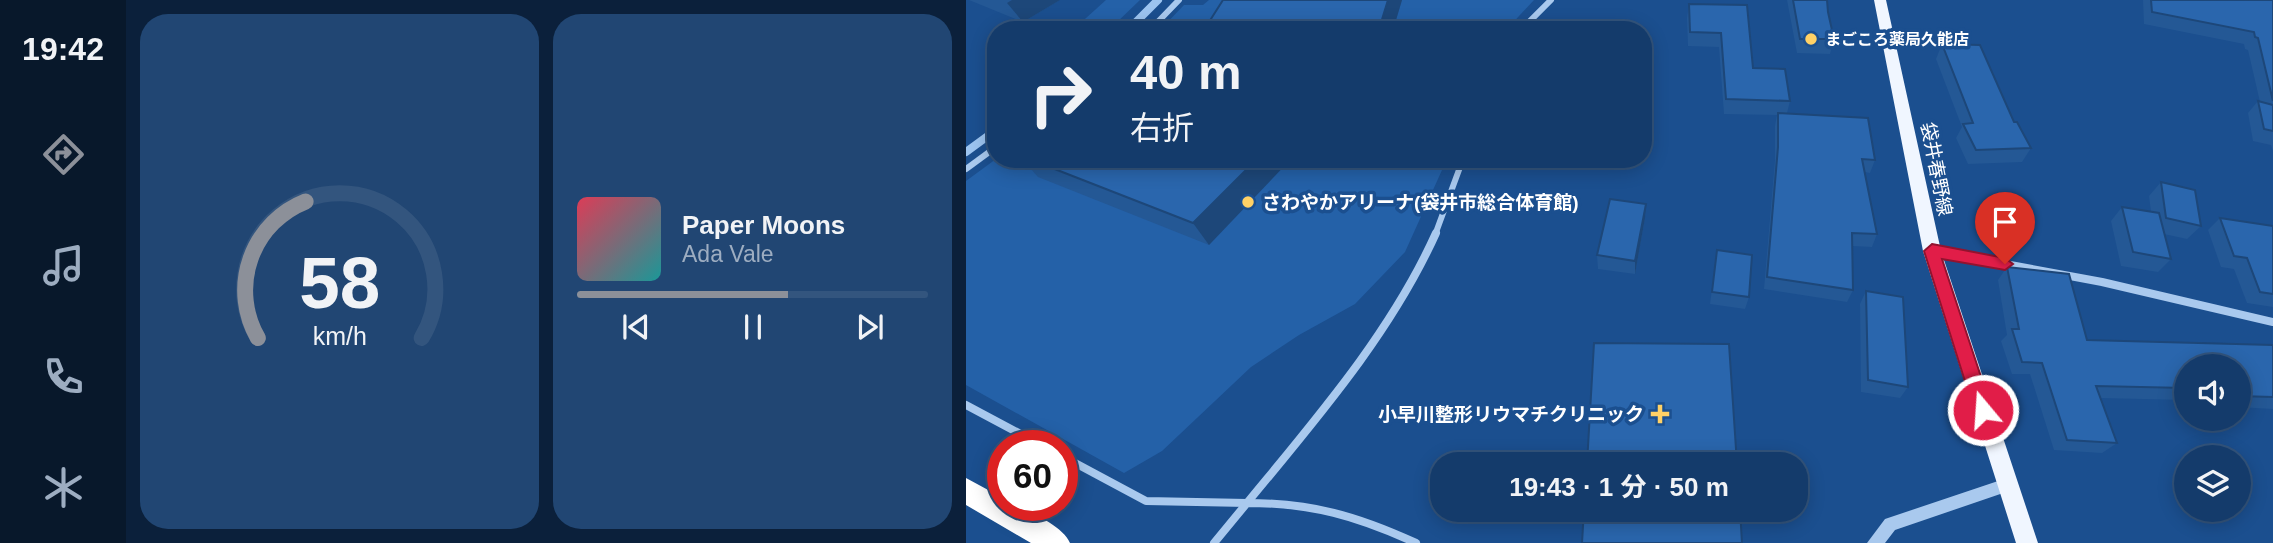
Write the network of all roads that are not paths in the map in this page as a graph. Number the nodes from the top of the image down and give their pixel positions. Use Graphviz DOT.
graph roads {
  1 [pos="1178,0"];
  2 [pos="1551,0"];
  3 [pos="1880,0"];
  4 [pos="1158,21"];
  5 [pos="1530,21"];
  6 [pos="987,154"];
  7 [pos="1459,168"];
  8 [pos="966,169"];
  9 [pos="1932,251"];
  10 [pos="2273,322"];
  11 [pos="966,405"];
  12 [pos="1013,430"];
  13 [pos="1078,465"];
  14 [pos="2007,485"];
  15 [pos="966,491"];
  16 [pos="1247,503"];
  17 [pos="1057,543"];
  18 [pos="1214,543"];
  19 [pos="1416,543"];
  20 [pos="1875,543"];
  21 [pos="2027,543"];
  1 -- 4 [label="street"];
  2 -- 5 [label="street"];
  3 -- 9 [label="main road, 袋井春野線"];
  6 -- 8 [label="street"];
  7 -- 16 [label="street"];
  9 -- 10 [label="street"];
  9 -- 14 [label="main road, 袋井春野線"];
  11 -- 12 [label="street"];
  13 -- 16 [label="street"];
  14 -- 20 [label="street"];
  14 -- 21 [label="main road, 袋井春野線"];
  15 -- 17 [label="highway"];
  16 -- 18 [label="street"];
  16 -- 19 [label="street"];
}
